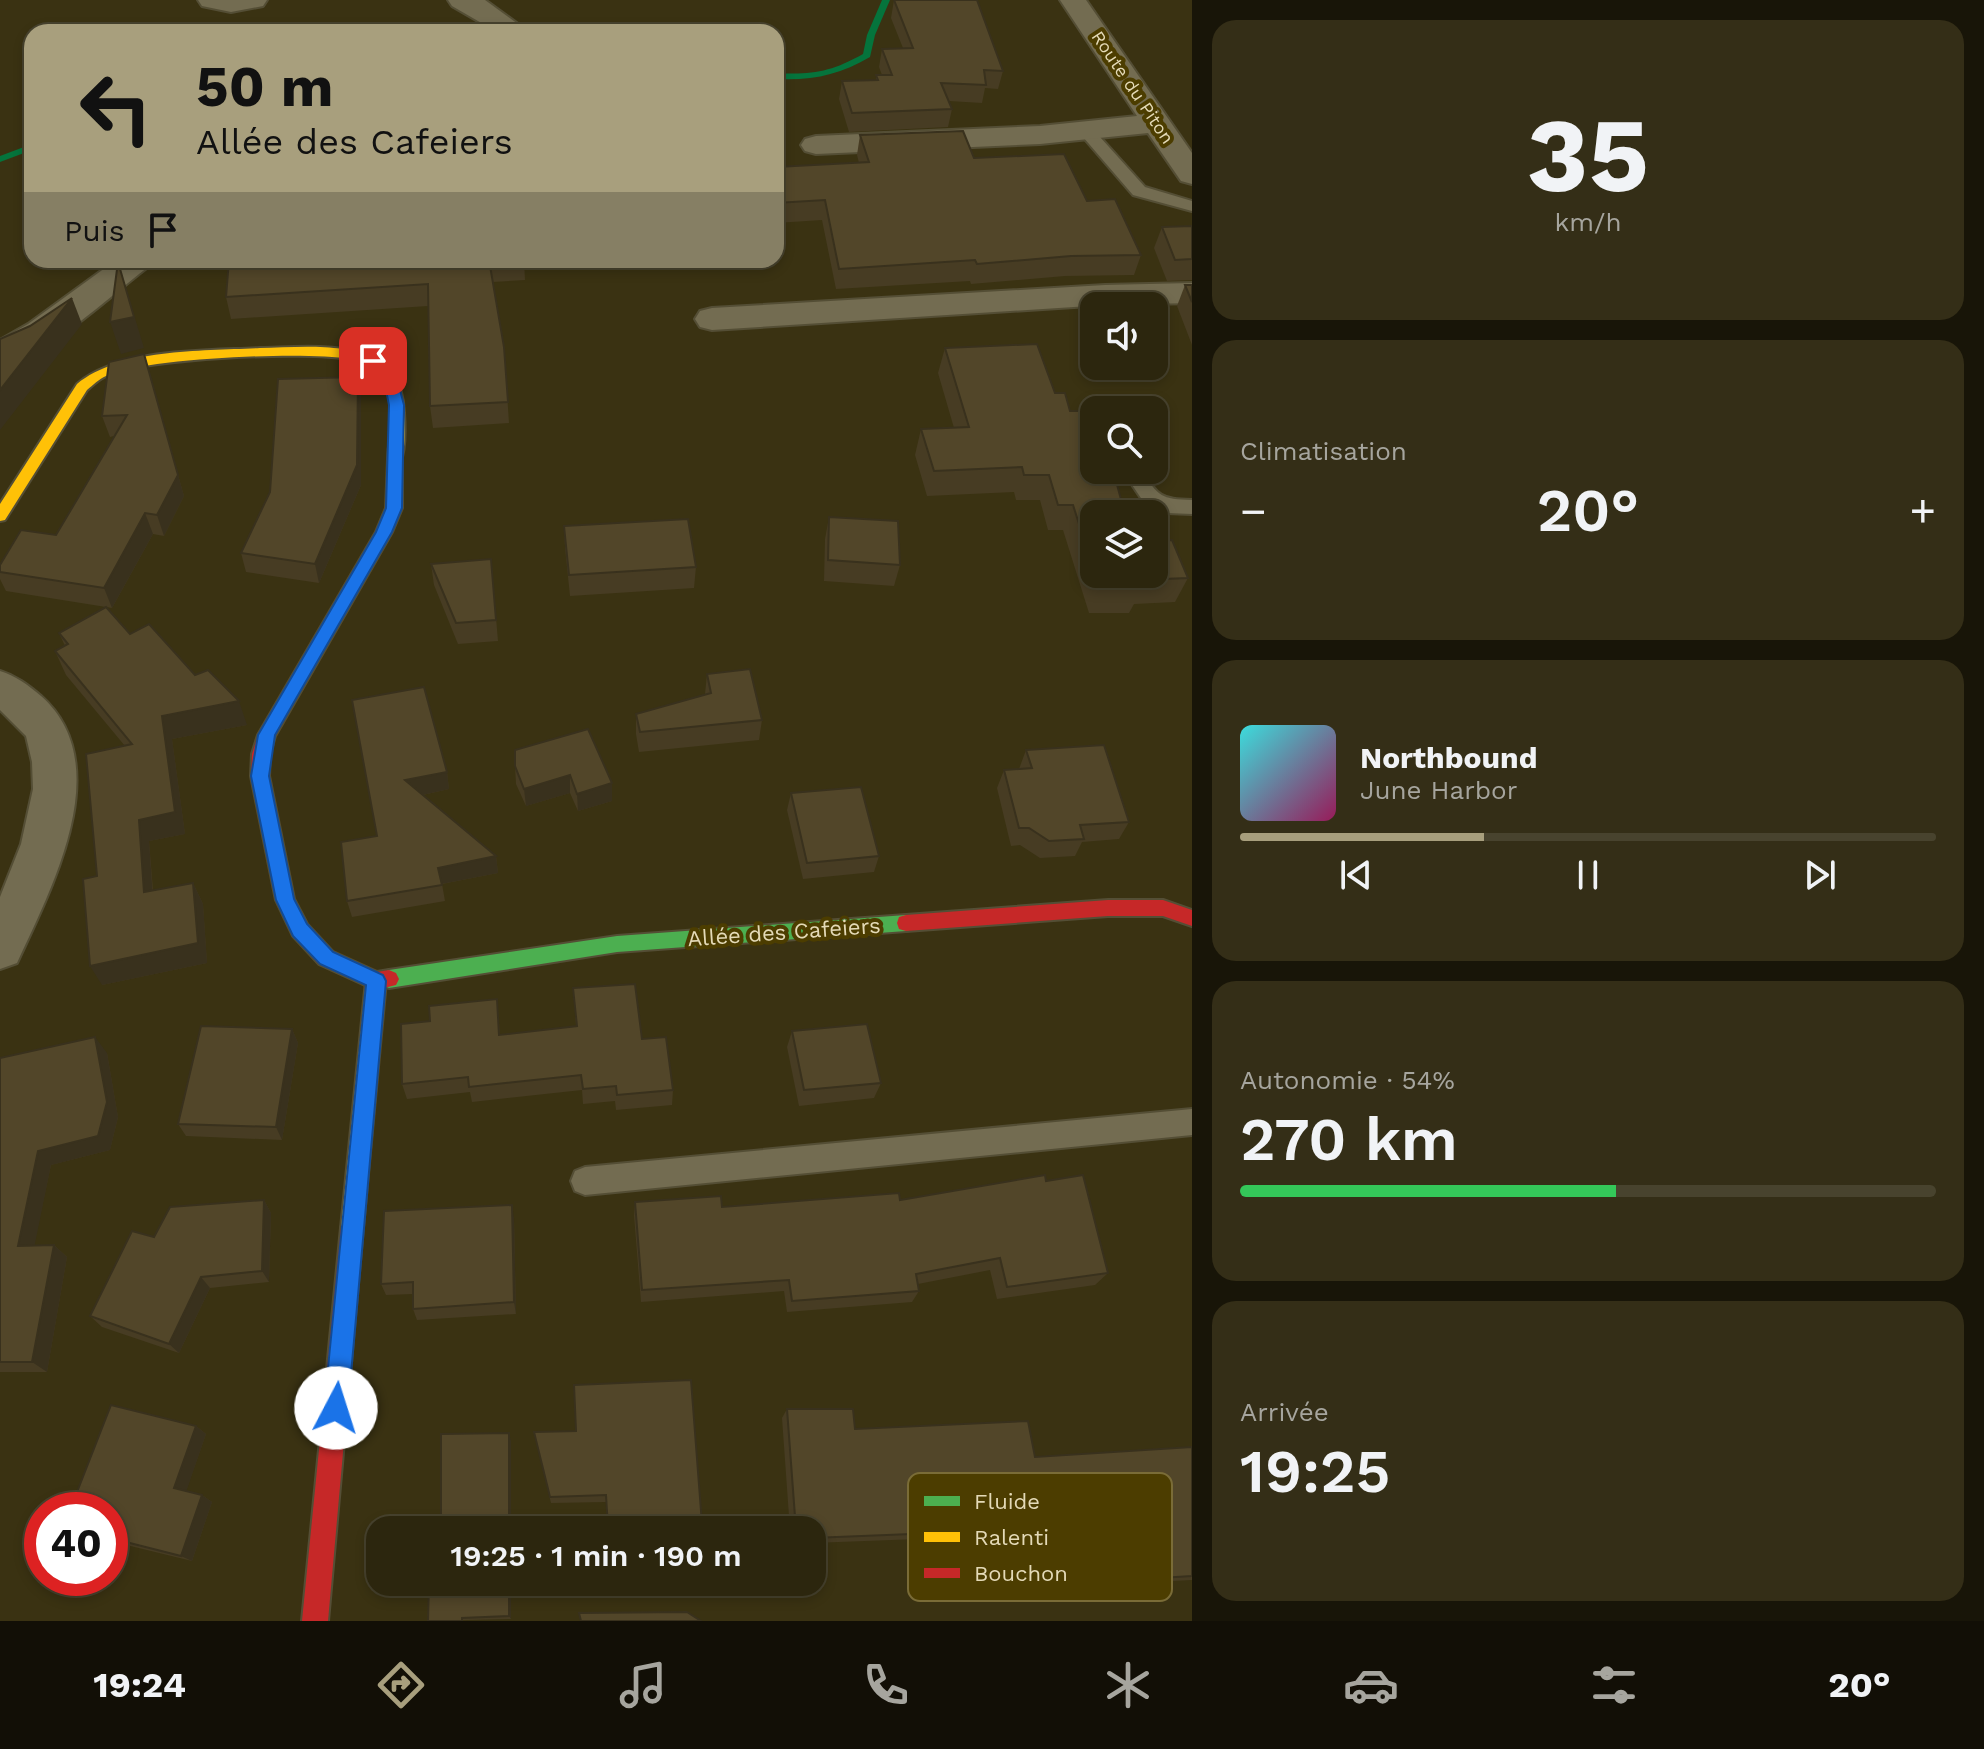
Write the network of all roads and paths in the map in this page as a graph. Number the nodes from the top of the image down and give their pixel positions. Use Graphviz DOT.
graph roads {
  1 [pos="211,0"];
  2 [pos="254,0"];
  3 [pos="461,0"];
  4 [pos="1073,0"];
  5 [pos="503,24"];
  6 [pos="1157,123"];
  7 [pos="1085,130"];
  8 [pos="816,145"];
  9 [pos="1192,175"];
  10 [pos="1192,206"];
  11 [pos="126,268"];
  12 [pos="1192,293"];
  13 [pos="712,319"];
  14 [pos="0,355"];
  15 [pos="1140,484"];
  16 [pos="1192,507"];
  17 [pos="0,516"];
  18 [pos="0,687"];
  19 [pos="1192,918"];
  20 [pos="0,948"];
  21 [pos="376,981"];
  22 [pos="1192,1122"];
  23 [pos="585,1181"];
  24 [pos="315,1621"];
  1 -- 2 [label="street"];
  3 -- 5 [label="street"];
  4 -- 6 [label="street, Route du Piton"];
  6 -- 7 [label="street"];
  6 -- 9 [label="street, Route du Piton"];
  7 -- 8 [label="street"];
  7 -- 10 [label="lane"];
  11 -- 14 [label="street"];
  12 -- 13 [label="street"];
  15 -- 16 [label="lane"];
  17 -- 21 [label="street"];
  18 -- 20 [label="street"];
  19 -- 21 [label="street, Allée des Cafeiers"];
  21 -- 24 [label="street"];
  22 -- 23 [label="lane"];
}
